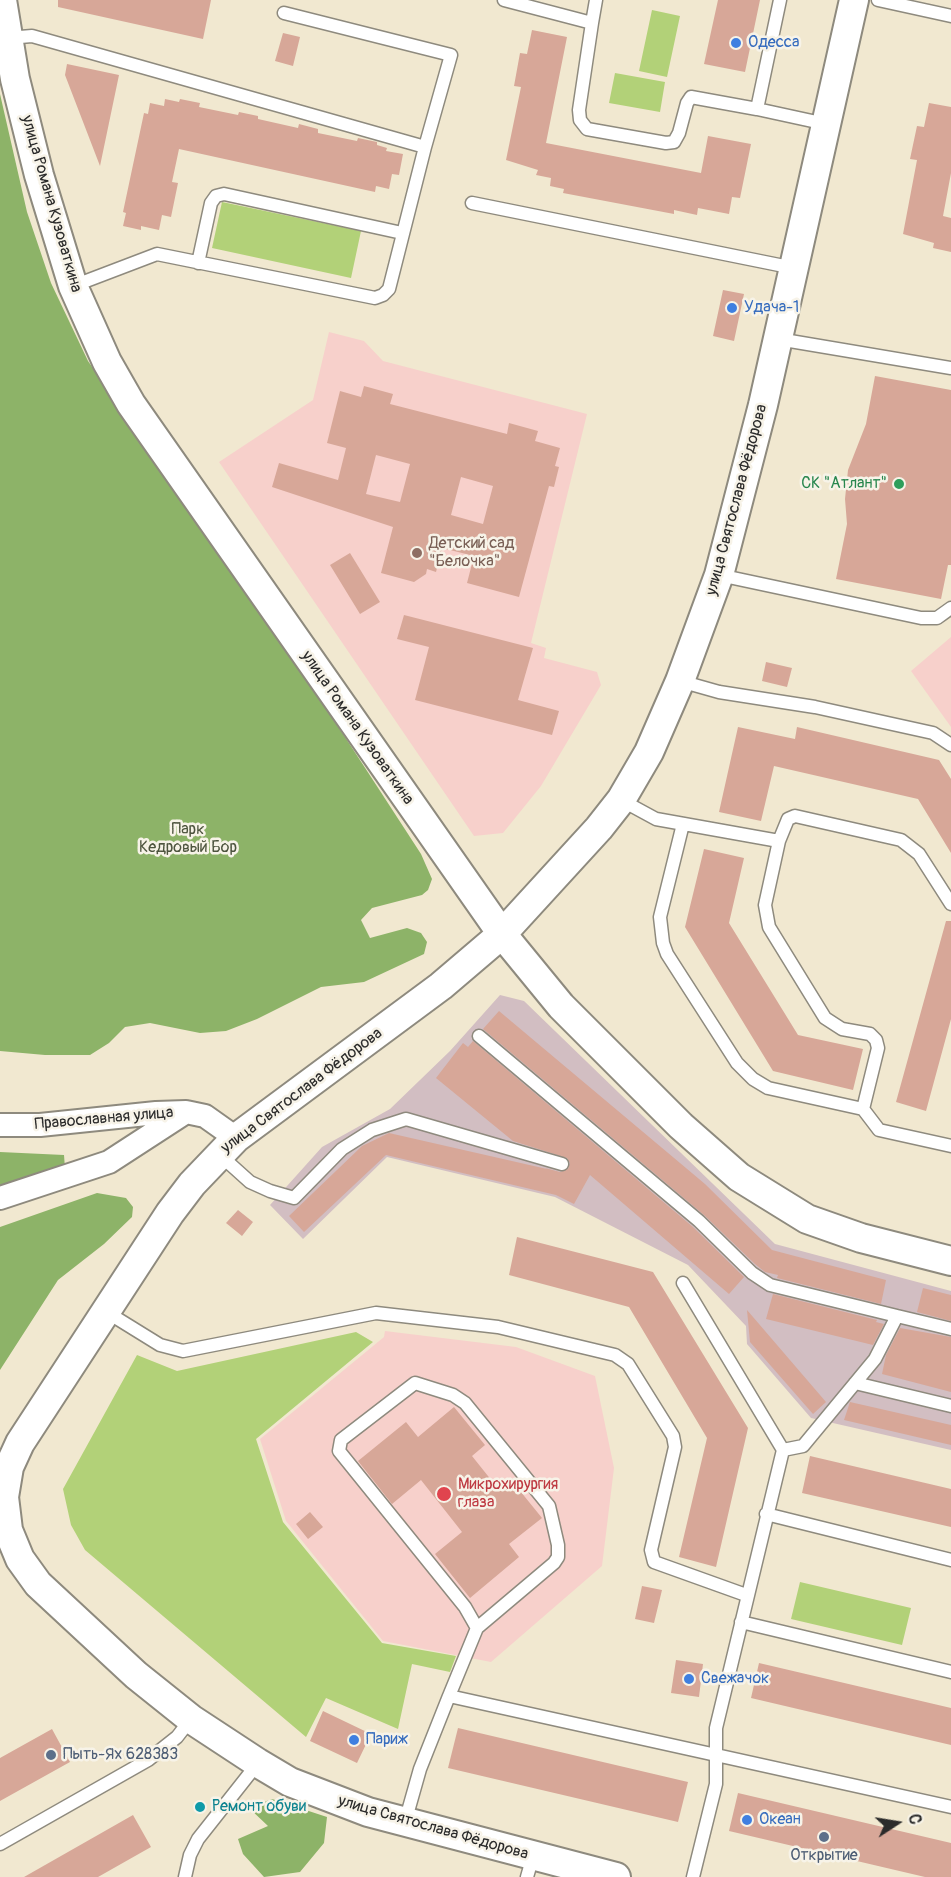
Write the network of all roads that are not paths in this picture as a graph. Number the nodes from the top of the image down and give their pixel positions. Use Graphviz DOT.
graph roads {
  1 [pos="2,0"];
  2 [pos="504,0"];
  3 [pos="596,0"];
  4 [pos="780,0"];
  5 [pos="854,0"];
  6 [pos="878,0"];
  7 [pos="284,13"];
  8 [pos="951,16"];
  9 [pos="592,23"];
  10 [pos="8,38"];
  11 [pos="757,110"];
  12 [pos="827,124"];
  13 [pos="425,147"];
  14 [pos="472,203"];
  15 [pos="402,233"];
  16 [pos="198,263"];
  17 [pos="794,268"];
  18 [pos="73,286"];
  19 [pos="778,339"];
  20 [pos="951,368"];
  21 [pos="719,575"];
  22 [pos="951,608"];
  23 [pos="680,681"];
  24 [pos="951,745"];
  25 [pos="621,800"];
  26 [pos="683,824"];
  27 [pos="779,841"];
  28 [pos="951,904"];
  29 [pos="502,934"];
  30 [pos="479,1036"];
  31 [pos="863,1109"];
  32 [pos="186,1112"];
  33 [pos="0,1125"];
  34 [pos="228,1146"];
  35 [pos="951,1146"];
  36 [pos="562,1164"];
  37 [pos="0,1198"];
  38 [pos="951,1261"];
  39 [pos="683,1283"];
  40 [pos="105,1311"];
  41 [pos="897,1316"];
  42 [pos="951,1329"];
  43 [pos="855,1383"];
  44 [pos="951,1406"];
  45 [pos="783,1450"];
  46 [pos="766,1514"];
  47 [pos="951,1560"];
  48 [pos="746,1594"];
  49 [pos="741,1622"];
  50 [pos="477,1628"];
  51 [pos="951,1672"];
  52 [pos="449,1696"];
  53 [pos="191,1719"];
  54 [pos="716,1757"];
  55 [pos="258,1763"];
  56 [pos="951,1807"];
  57 [pos="405,1823"];
  58 [pos="0,1844"];
  59 [pos="530,1866"];
  60 [pos="185,1877"];
  61 [pos="614,1877"];
  62 [pos="693,1877"];
  1 -- 10 [label="street, улица Романа Кузоваткина"];
  2 -- 9 [label="lane"];
  3 -- 9 [label="lane"];
  4 -- 11 [label="lane"];
  5 -- 12 [label="street, улица Святослава Фёдорова"];
  6 -- 8 [label="lane"];
  7 -- 13 [label="lane"];
  9 -- 11 [label="lane"];
  10 -- 13 [label="lane"];
  10 -- 18 [label="street, улица Романа Кузоваткина"];
  11 -- 12 [label="lane"];
  12 -- 17 [label="street, улица Святослава Фёдорова"];
  13 -- 15 [label="lane"];
  14 -- 17 [label="lane"];
  15 -- 16 [label="lane"];
  15 -- 16 [label="lane"];
  16 -- 18 [label="lane"];
  17 -- 19 [label="street, улица Святослава Фёдорова"];
  18 -- 29 [label="street, улица Романа Кузоваткина"];
  19 -- 20 [label="lane"];
  19 -- 21 [label="street, улица Святослава Фёдорова"];
  21 -- 22 [label="lane"];
  21 -- 23 [label="street, улица Святослава Фёдорова"];
  23 -- 24 [label="lane"];
  23 -- 25 [label="street, улица Святослава Фёдорова"];
  25 -- 26 [label="lane"];
  25 -- 29 [label="street, улица Святослава Фёдорова"];
  26 -- 27 [label="lane"];
  26 -- 31 [label="lane"];
  27 -- 28 [label="lane"];
  27 -- 31 [label="lane"];
  29 -- 34 [label="street, улица Святослава Фёдорова"];
  29 -- 38 [label="street, улица Романа Кузоваткина"];
  30 -- 41 [label="lane"];
  31 -- 35 [label="lane"];
  32 -- 33 [label="street, Православная улица"];
  32 -- 34 [label="street, Православная улица"];
  32 -- 37 [label="street"];
  34 -- 36 [label="lane"];
  34 -- 40 [label="street, улица Святослава Фёдорова"];
  39 -- 45 [label="lane"];
  40 -- 48 [label="lane"];
  40 -- 53 [label="street, улица Святослава Фёдорова"];
  41 -- 42 [label="lane"];
  41 -- 43 [label="lane"];
  43 -- 44 [label="lane"];
  43 -- 45 [label="lane"];
  45 -- 46 [label="lane"];
  46 -- 47 [label="lane"];
  46 -- 48 [label="lane"];
  48 -- 49 [label="lane"];
  49 -- 51 [label="lane"];
  49 -- 54 [label="lane"];
  50 -- 50 [label="lane"];
  50 -- 52 [label="lane"];
  52 -- 54 [label="lane"];
  52 -- 57 [label="lane"];
  53 -- 55 [label="street, улица Святослава Фёдорова"];
  53 -- 58 [label="lane"];
  54 -- 56 [label="lane"];
  54 -- 62 [label="lane"];
  55 -- 57 [label="street, улица Святослава Фёдорова"];
  55 -- 60 [label="lane"];
  57 -- 59 [label="street, улица Святослава Фёдорова"];
  59 -- 61 [label="street, улица Святослава Фёдорова"];
}
